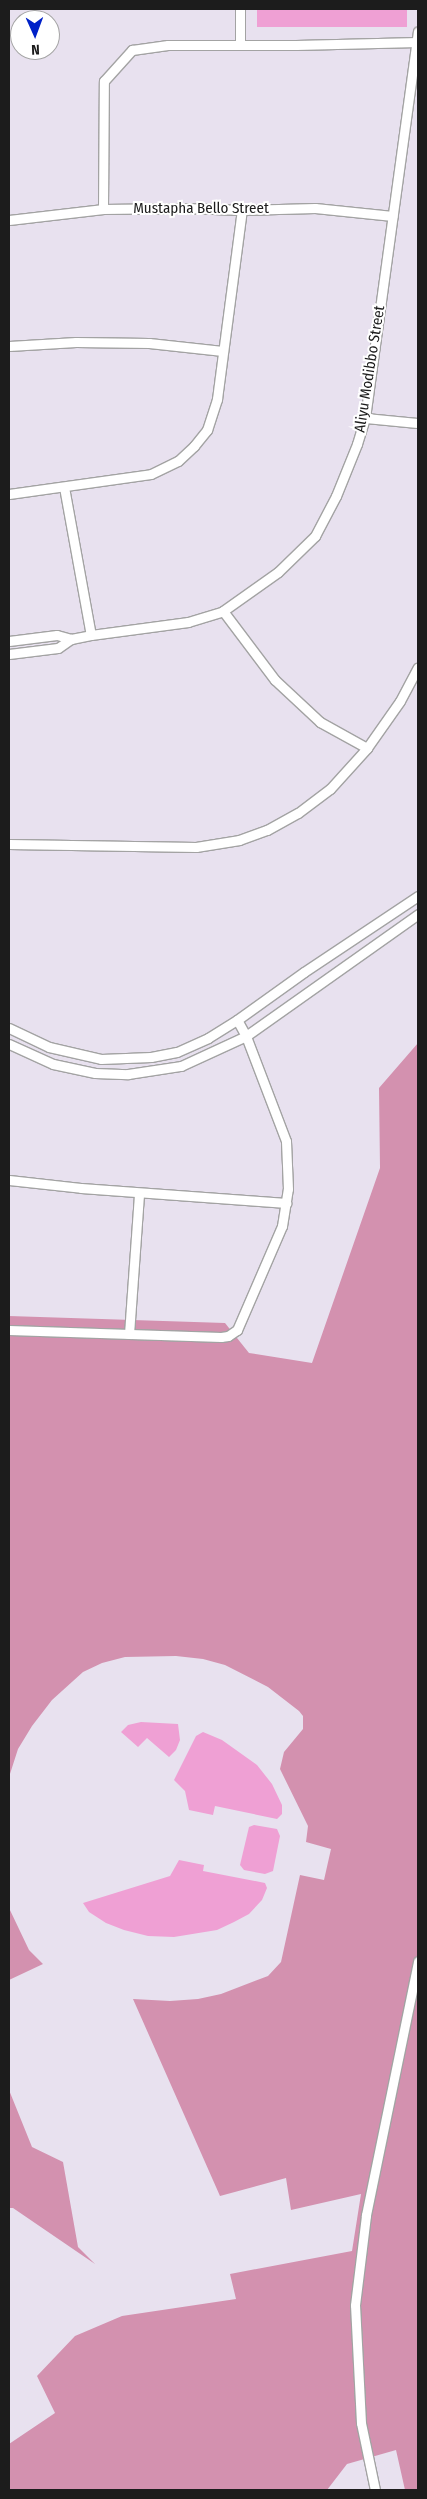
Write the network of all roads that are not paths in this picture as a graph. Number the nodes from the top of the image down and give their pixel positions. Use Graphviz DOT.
graph roads {
  1 [pos="240,9"];
  2 [pos="418,32"];
  3 [pos="418,42"];
  4 [pos="240,45"];
  5 [pos="103,209"];
  6 [pos="242,210"];
  7 [pos="393,216"];
  8 [pos="9,220"];
  9 [pos="9,346"];
  10 [pos="223,351"];
  11 [pos="365,418"];
  12 [pos="418,423"];
  13 [pos="64,487"];
  14 [pos="9,494"];
  15 [pos="223,611"];
  16 [pos="91,635"];
  17 [pos="71,639"];
  18 [pos="9,641"];
  19 [pos="9,654"];
  20 [pos="418,667"];
  21 [pos="367,748"];
  22 [pos="9,844"];
  23 [pos="418,896"];
  24 [pos="418,914"];
  25 [pos="237,1020"];
  26 [pos="9,1028"];
  27 [pos="246,1036"];
  28 [pos="9,1044"];
  29 [pos="9,1180"];
  30 [pos="139,1193"];
  31 [pos="286,1203"];
  32 [pos="9,1330"];
  33 [pos="128,1334"];
  34 [pos="418,1961"];
  35 [pos="375,2490"];
  1 -- 4 [label="street"];
  2 -- 3 [label="street, Aliyu Modibbo Street"];
  3 -- 4 [label="street"];
  3 -- 7 [label="street, Aliyu Modibbo Street"];
  4 -- 5 [label="street"];
  5 -- 6 [label="street, Mustapha Bello Street"];
  5 -- 8 [label="street, Mustapha Bello Street"];
  6 -- 7 [label="street, Mustapha Bello Street"];
  6 -- 10 [label="street"];
  7 -- 11 [label="street, Aliyu Modibbo Street"];
  9 -- 10 [label="street"];
  10 -- 13 [label="street"];
  11 -- 12 [label="street"];
  11 -- 15 [label="street, Aliyu Modibbo Street"];
  13 -- 14 [label="street"];
  13 -- 16 [label="street"];
  15 -- 16 [label="street, Aliyu Modibbo Street"];
  15 -- 21 [label="street"];
  16 -- 17 [label="street, Aliyu Modibbo Street"];
  17 -- 18 [label="street"];
  17 -- 19 [label="street"];
  20 -- 21 [label="street"];
  21 -- 22 [label="street"];
  23 -- 25 [label="street"];
  24 -- 27 [label="street"];
  25 -- 26 [label="street"];
  25 -- 27 [label="street"];
  27 -- 28 [label="street"];
  27 -- 31 [label="street"];
  29 -- 30 [label="street"];
  30 -- 31 [label="street"];
  30 -- 33 [label="street"];
  31 -- 33 [label="street"];
  32 -- 33 [label="street"];
  34 -- 35 [label="street"];
}
